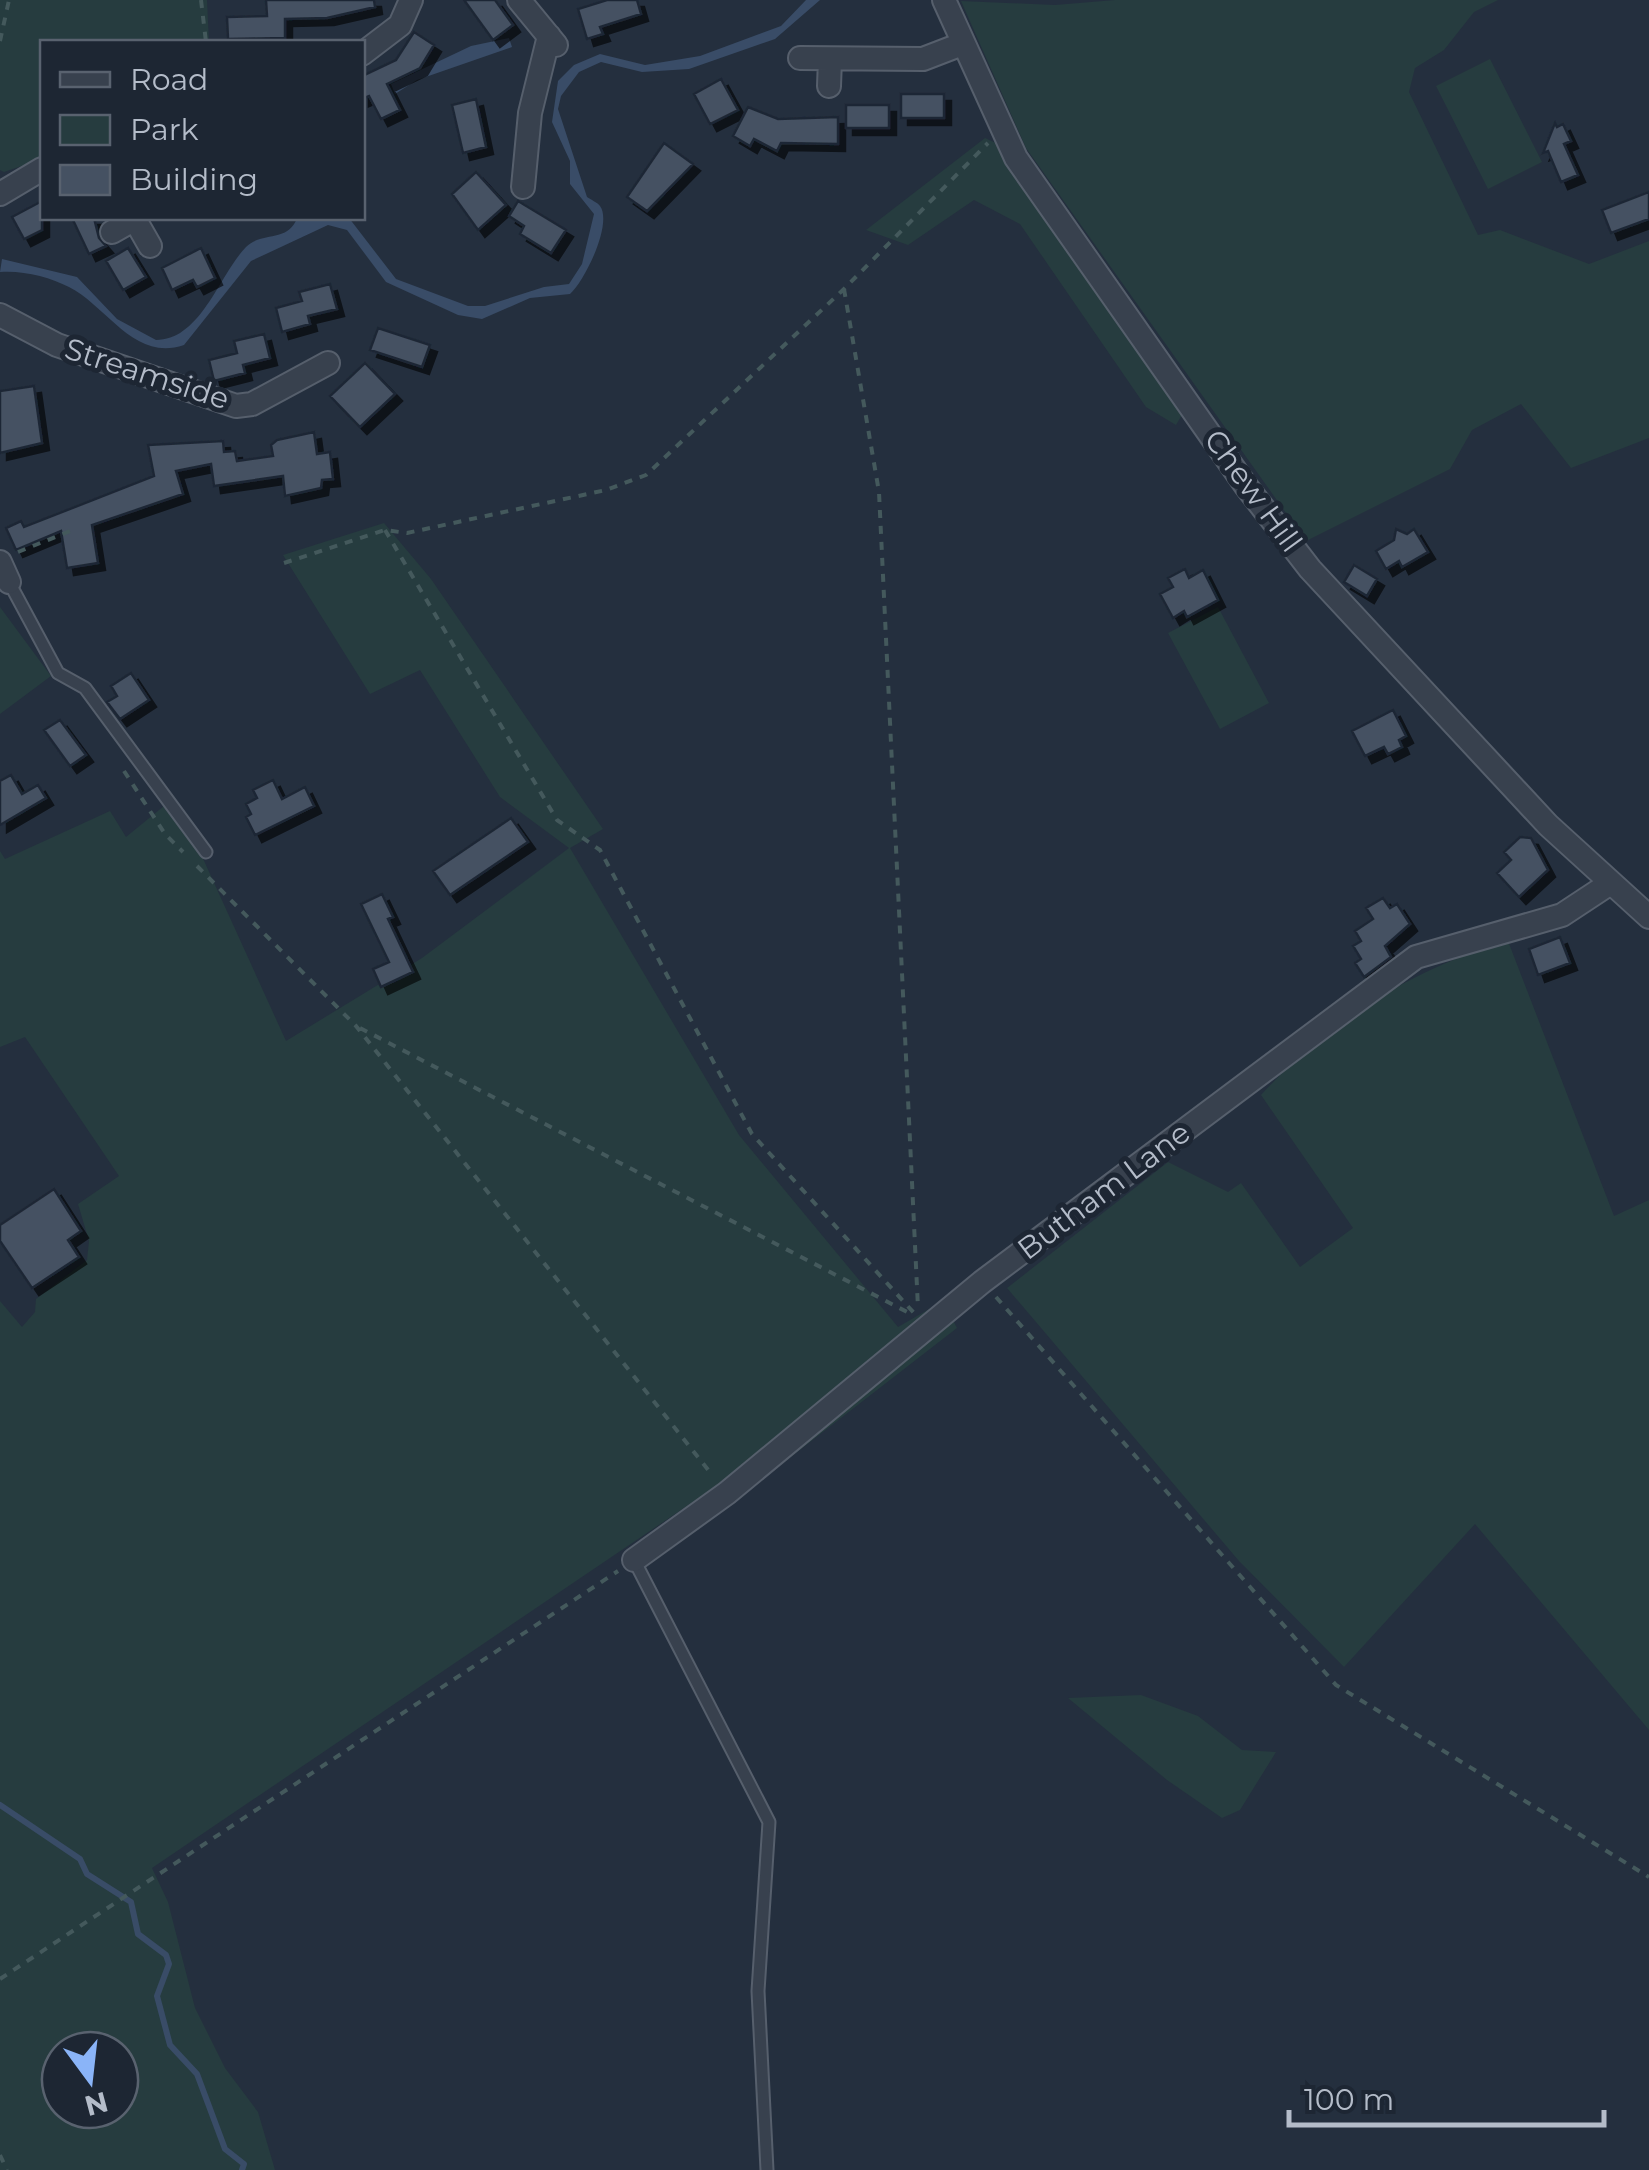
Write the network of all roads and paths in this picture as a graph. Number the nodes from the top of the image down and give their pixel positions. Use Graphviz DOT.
graph roads {
  1 [pos="9,0"];
  2 [pos="201,0"];
  3 [pos="411,0"];
  4 [pos="519,0"];
  5 [pos="944,0"];
  6 [pos="206,40"];
  7 [pos="0,41"];
  8 [pos="962,44"];
  9 [pos="365,52"];
  10 [pos="800,58"];
  11 [pos="830,58"];
  12 [pos="829,86"];
  13 [pos="1004,132"];
  14 [pos="40,170"];
  15 [pos="523,187"];
  16 [pos="0,194"];
  17 [pos="132,220"];
  18 [pos="136,220"];
  19 [pos="112,232"];
  20 [pos="150,246"];
  21 [pos="844,290"];
  22 [pos="0,315"];
  23 [pos="328,363"];
  24 [pos="295,382"];
  25 [pos="307,404"];
  26 [pos="75,530"];
  27 [pos="385,530"];
  28 [pos="284,563"];
  29 [pos="8,566"];
  30 [pos="114,756"];
  31 [pos="206,852"];
  32 [pos="1609,884"];
  33 [pos="1649,917"];
  34 [pos="356,1026"];
  35 [pos="982,1282"];
  36 [pos="918,1318"];
  37 [pos="726,1493"];
  38 [pos="634,1560"];
  39 [pos="1649,1877"];
  40 [pos="0,1980"];
  41 [pos="0,2155"];
  42 [pos="7,2170"];
  43 [pos="767,2170"];
  1 -- 7 [label="path"];
  2 -- 6 [label="path"];
  3 -- 9 [label="street"];
  4 -- 15 [label="street"];
  5 -- 8 [label="street, Chew Hill"];
  8 -- 11 [label="street"];
  8 -- 13 [label="street, Chew Hill"];
  10 -- 11 [label="street"];
  11 -- 12 [label="street"];
  13 -- 21 [label="path"];
  13 -- 32 [label="street, Chew Hill"];
  14 -- 16 [label="street"];
  17 -- 19 [label="street"];
  18 -- 20 [label="street"];
  21 -- 27 [label="path"];
  21 -- 36 [label="path"];
  22 -- 24 [label="street, Streamside"];
  23 -- 24 [label="street, Streamside"];
  24 -- 25 [label="street"];
  26 -- 29 [label="path"];
  27 -- 28 [label="path"];
  27 -- 36 [label="path"];
  29 -- 31 [label="lane"];
  30 -- 34 [label="path"];
  32 -- 33 [label="street, Chew Hill"];
  32 -- 35 [label="street, Butham Lane"];
  34 -- 36 [label="path"];
  34 -- 37 [label="path"];
  35 -- 37 [label="street, Butham Lane"];
  35 -- 39 [label="path"];
  37 -- 38 [label="street, Butham Lane"];
  38 -- 40 [label="path"];
  38 -- 43 [label="lane"];
  41 -- 42 [label="path"];
}
